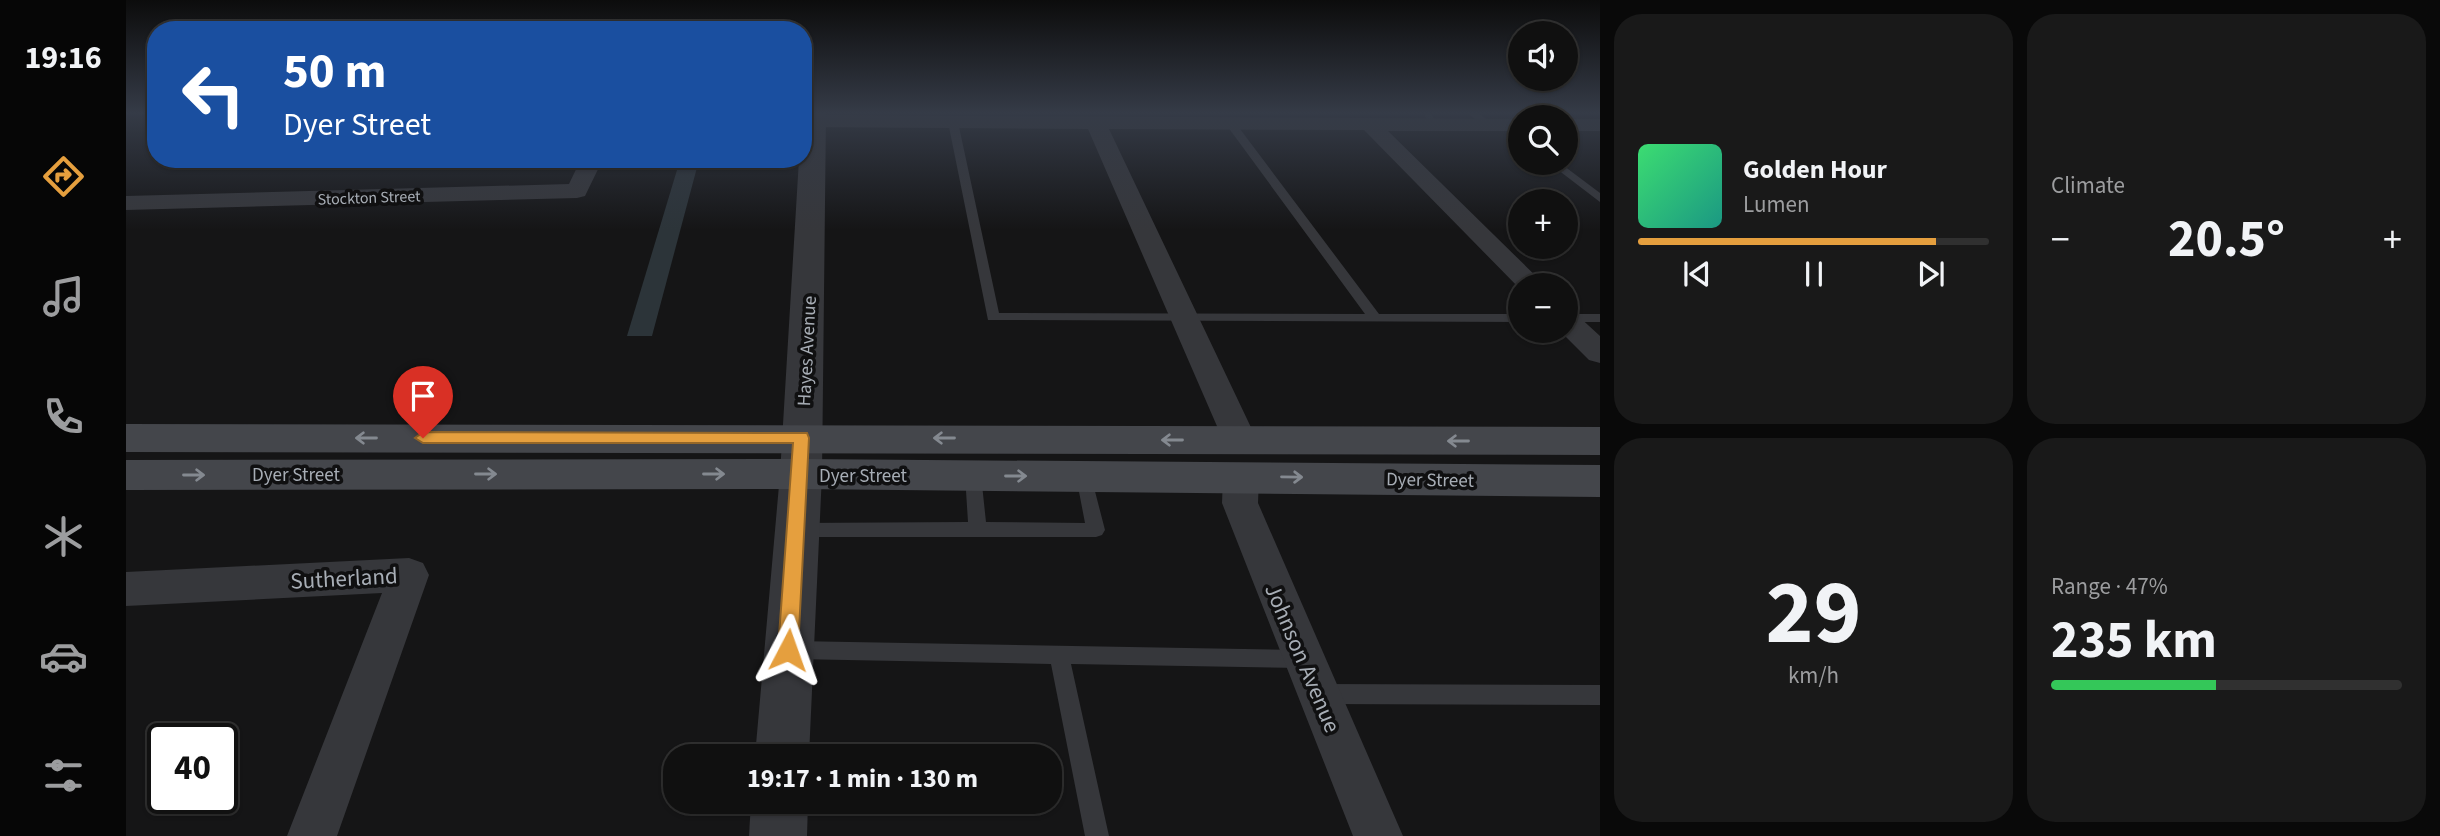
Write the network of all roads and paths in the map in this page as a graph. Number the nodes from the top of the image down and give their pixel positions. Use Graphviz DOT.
graph roads {
  1 [pos="959,152"];
  2 [pos="1109,152"];
  3 [pos="1252,152"];
  4 [pos="1397,152"];
  5 [pos="588,168"];
  6 [pos="811,168"];
  7 [pos="1569,175"];
  8 [pos="1600,199"];
  9 [pos="126,203"];
  10 [pos="1519,273"];
  11 [pos="1184,318"];
  12 [pos="1375,318"];
  13 [pos="1508,318"];
  14 [pos="1600,318"];
  15 [pos="1578,319"];
  16 [pos="1578,331"];
  17 [pos="1600,353"];
  18 [pos="126,438"];
  19 [pos="1600,441"];
  20 [pos="801,456"];
  21 [pos="1240,458"];
  22 [pos="1600,461"];
  23 [pos="126,475"];
  24 [pos="973,475"];
  25 [pos="1084,476"];
  26 [pos="1439,479"];
  27 [pos="1600,481"];
  28 [pos="978,529"];
  29 [pos="797,530"];
  30 [pos="126,589"];
  31 [pos="788,650"];
  32 [pos="1059,654"];
  33 [pos="1310,676"];
  34 [pos="1600,695"];
  35 [pos="783,744"];
  36 [pos="779,814"];
  37 [pos="312,836"];
  38 [pos="778,836"];
  39 [pos="1097,836"];
  40 [pos="1378,836"];
  1 -- 11 [label="lane"];
  2 -- 11 [label="street, Johnson Avenue"];
  3 -- 12 [label="lane"];
  4 -- 10 [label="street"];
  5 -- 9 [label="street, Stockton Street"];
  6 -- 20 [label="street, Hayes Avenue"];
  7 -- 8 [label="lane"];
  11 -- 12 [label="lane"];
  11 -- 21 [label="street, Johnson Avenue"];
  12 -- 13 [label="lane"];
  14 -- 15 [label="lane"];
  16 -- 17 [label="street"];
  20 -- 18 [label="main road, Dyer Street, one-way"];
  19 -- 21 [label="main road, Dyer Street, one-way"];
  21 -- 20 [label="main road, Dyer Street, one-way"];
  23 -- 20 [label="main road, Dyer Street, one-way"];
  20 -- 24 [label="main road, Dyer Street"];
  20 -- 29 [label="street, Hayes Avenue"];
  21 -- 25 [label="main road, Dyer Street"];
  21 -- 26 [label="main road, Dyer Street, one-way"];
  21 -- 33 [label="street, Johnson Avenue"];
  22 -- 26 [label="main road"];
  24 -- 25 [label="main road, Dyer Street, one-way"];
  24 -- 28 [label="lane"];
  25 -- 28 [label="lane"];
  26 -- 27 [label="main road, Dyer Street"];
  28 -- 29 [label="lane"];
  29 -- 31 [label="street, Hayes Avenue"];
  30 -- 37 [label="street, Sutherland"];
  31 -- 32 [label="lane"];
  31 -- 35 [label="street, Hayes Avenue"];
  32 -- 33 [label="lane"];
  32 -- 39 [label="lane"];
  33 -- 34 [label="lane"];
  33 -- 40 [label="street, Johnson Avenue"];
  36 -- 38 [label="street"];
}
